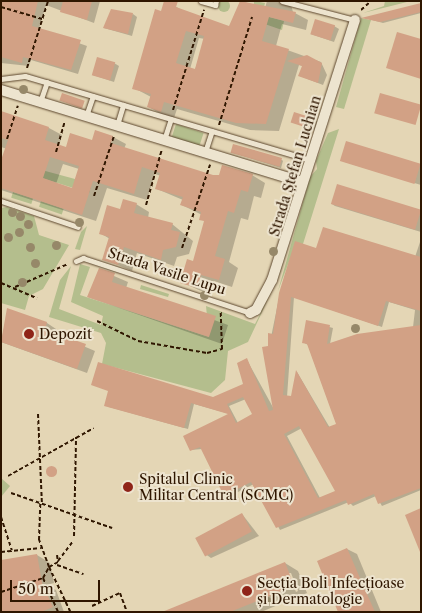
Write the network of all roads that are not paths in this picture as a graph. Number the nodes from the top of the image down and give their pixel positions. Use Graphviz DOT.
graph roads {
  1 [pos="216,1"];
  2 [pos="282,1"];
  3 [pos="203,2"];
  4 [pos="355,20"];
  5 [pos="1,79"];
  6 [pos="48,82"];
  7 [pos="1,90"];
  8 [pos="93,96"];
  9 [pos="40,102"];
  10 [pos="123,105"];
  11 [pos="86,116"];
  12 [pos="170,119"];
  13 [pos="117,125"];
  14 [pos="215,132"];
  15 [pos="164,140"];
  16 [pos="209,154"];
  17 [pos="310,160"];
  18 [pos="302,182"];
  19 [pos="1,201"];
  20 [pos="78,227"];
  21 [pos="76,260"];
  22 [pos="250,313"];
  1 -- 3 [label="lane"];
  2 -- 4 [label="lane"];
  4 -- 17 [label="street, Strada Ștefan Luchian"];
  5 -- 6 [label="lane"];
  6 -- 8 [label="lane"];
  6 -- 9 [label="lane"];
  7 -- 9 [label="street"];
  8 -- 10 [label="lane"];
  8 -- 11 [label="lane"];
  9 -- 11 [label="street"];
  10 -- 12 [label="lane"];
  10 -- 13 [label="lane"];
  11 -- 13 [label="street"];
  12 -- 14 [label="lane"];
  12 -- 15 [label="lane"];
  13 -- 15 [label="street"];
  14 -- 16 [label="lane"];
  14 -- 17 [label="lane"];
  15 -- 16 [label="street"];
  16 -- 18 [label="street"];
  17 -- 18 [label="street, Strada Ștefan Luchian"];
  18 -- 22 [label="street, Strada Ștefan Luchian"];
  19 -- 20 [label="lane"];
  21 -- 22 [label="lane, Strada Vasile Lupu"];
}
